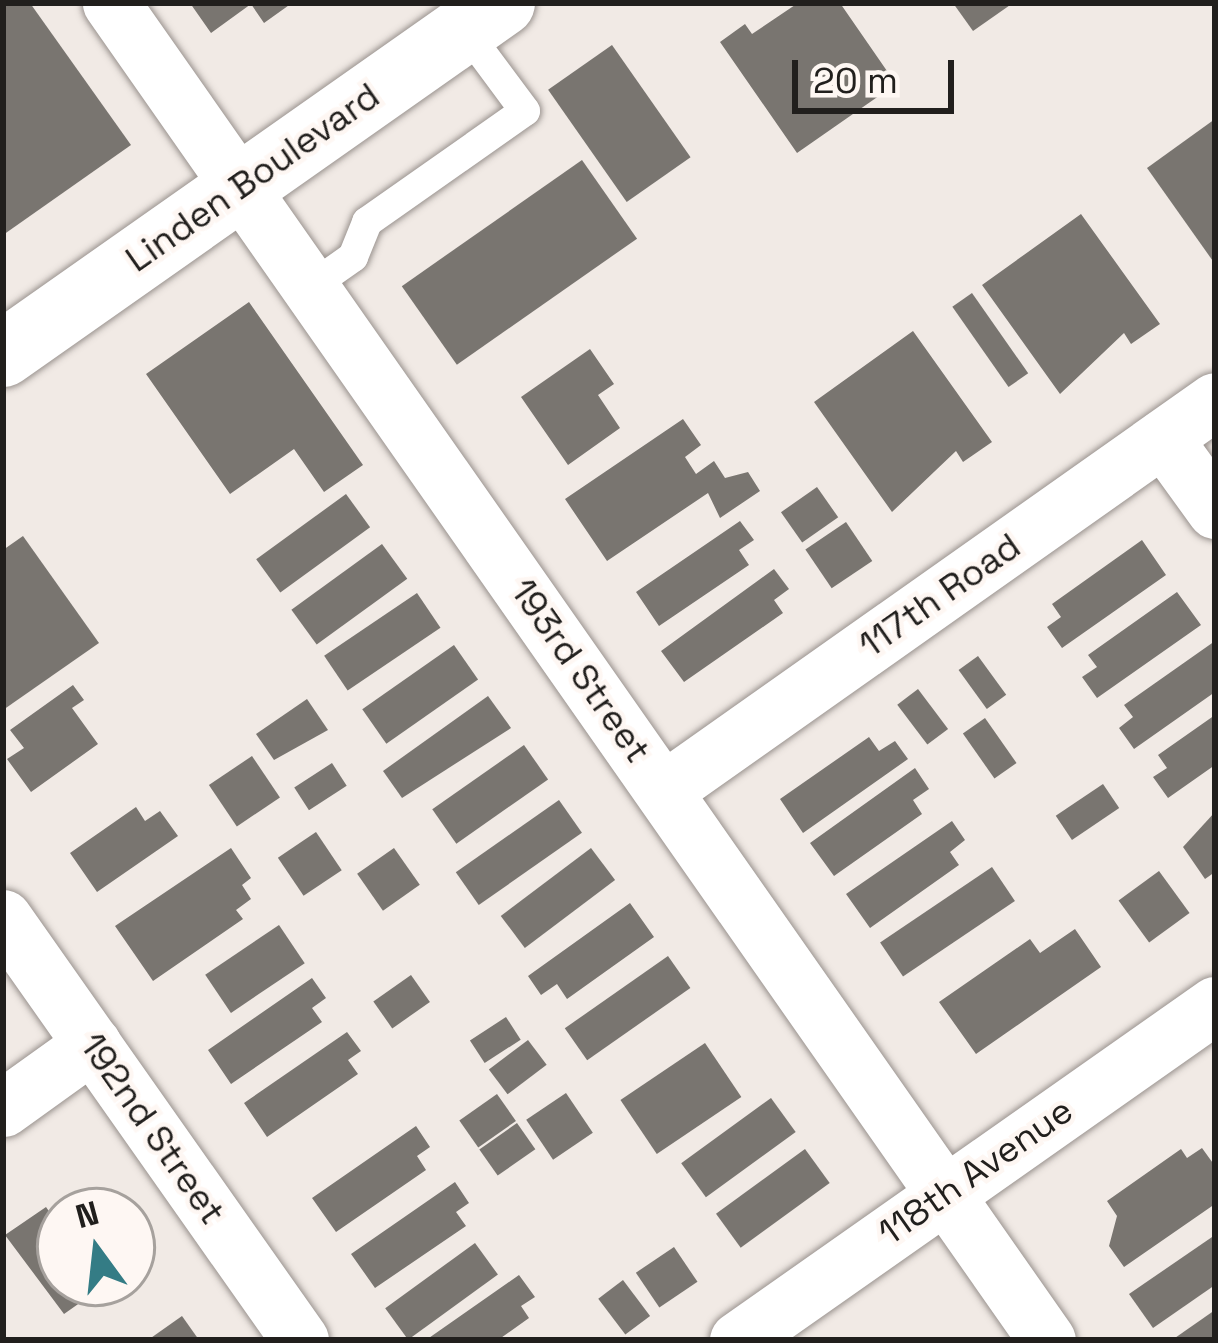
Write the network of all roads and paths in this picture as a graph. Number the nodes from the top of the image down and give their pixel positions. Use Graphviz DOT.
graph roads {
  1 [pos="111,3"];
  2 [pos="483,16"];
  3 [pos="239,188"];
  4 [pos="309,288"];
  5 [pos="3,354"];
  6 [pos="1215,401"];
  7 [pos="1163,438"];
  8 [pos="1215,510"];
  9 [pos="664,790"];
  10 [pos="3,918"];
  11 [pos="1215,1005"];
  12 [pos="92,1045"];
  13 [pos="3,1108"];
  14 [pos="947,1192"];
  15 [pos="300,1340"];
  16 [pos="738,1340"];
  17 [pos="1047,1340"];
  1 -- 3 [label="street, 193rd Street"];
  2 -- 3 [label="main road, Linden Boulevard"];
  2 -- 4 [label="lane"];
  3 -- 4 [label="street, 193rd Street"];
  3 -- 5 [label="main road, Linden Boulevard"];
  4 -- 9 [label="street, 193rd Street"];
  6 -- 7 [label="street, 117th Road"];
  7 -- 8 [label="street"];
  7 -- 9 [label="street, 117th Road"];
  9 -- 14 [label="street, 193rd Street"];
  10 -- 12 [label="street, 192nd Street"];
  11 -- 14 [label="street, 118th Avenue"];
  12 -- 13 [label="street"];
  12 -- 15 [label="street, 192nd Street"];
  14 -- 16 [label="street, 118th Avenue"];
  14 -- 17 [label="street, 193rd Street"];
}
